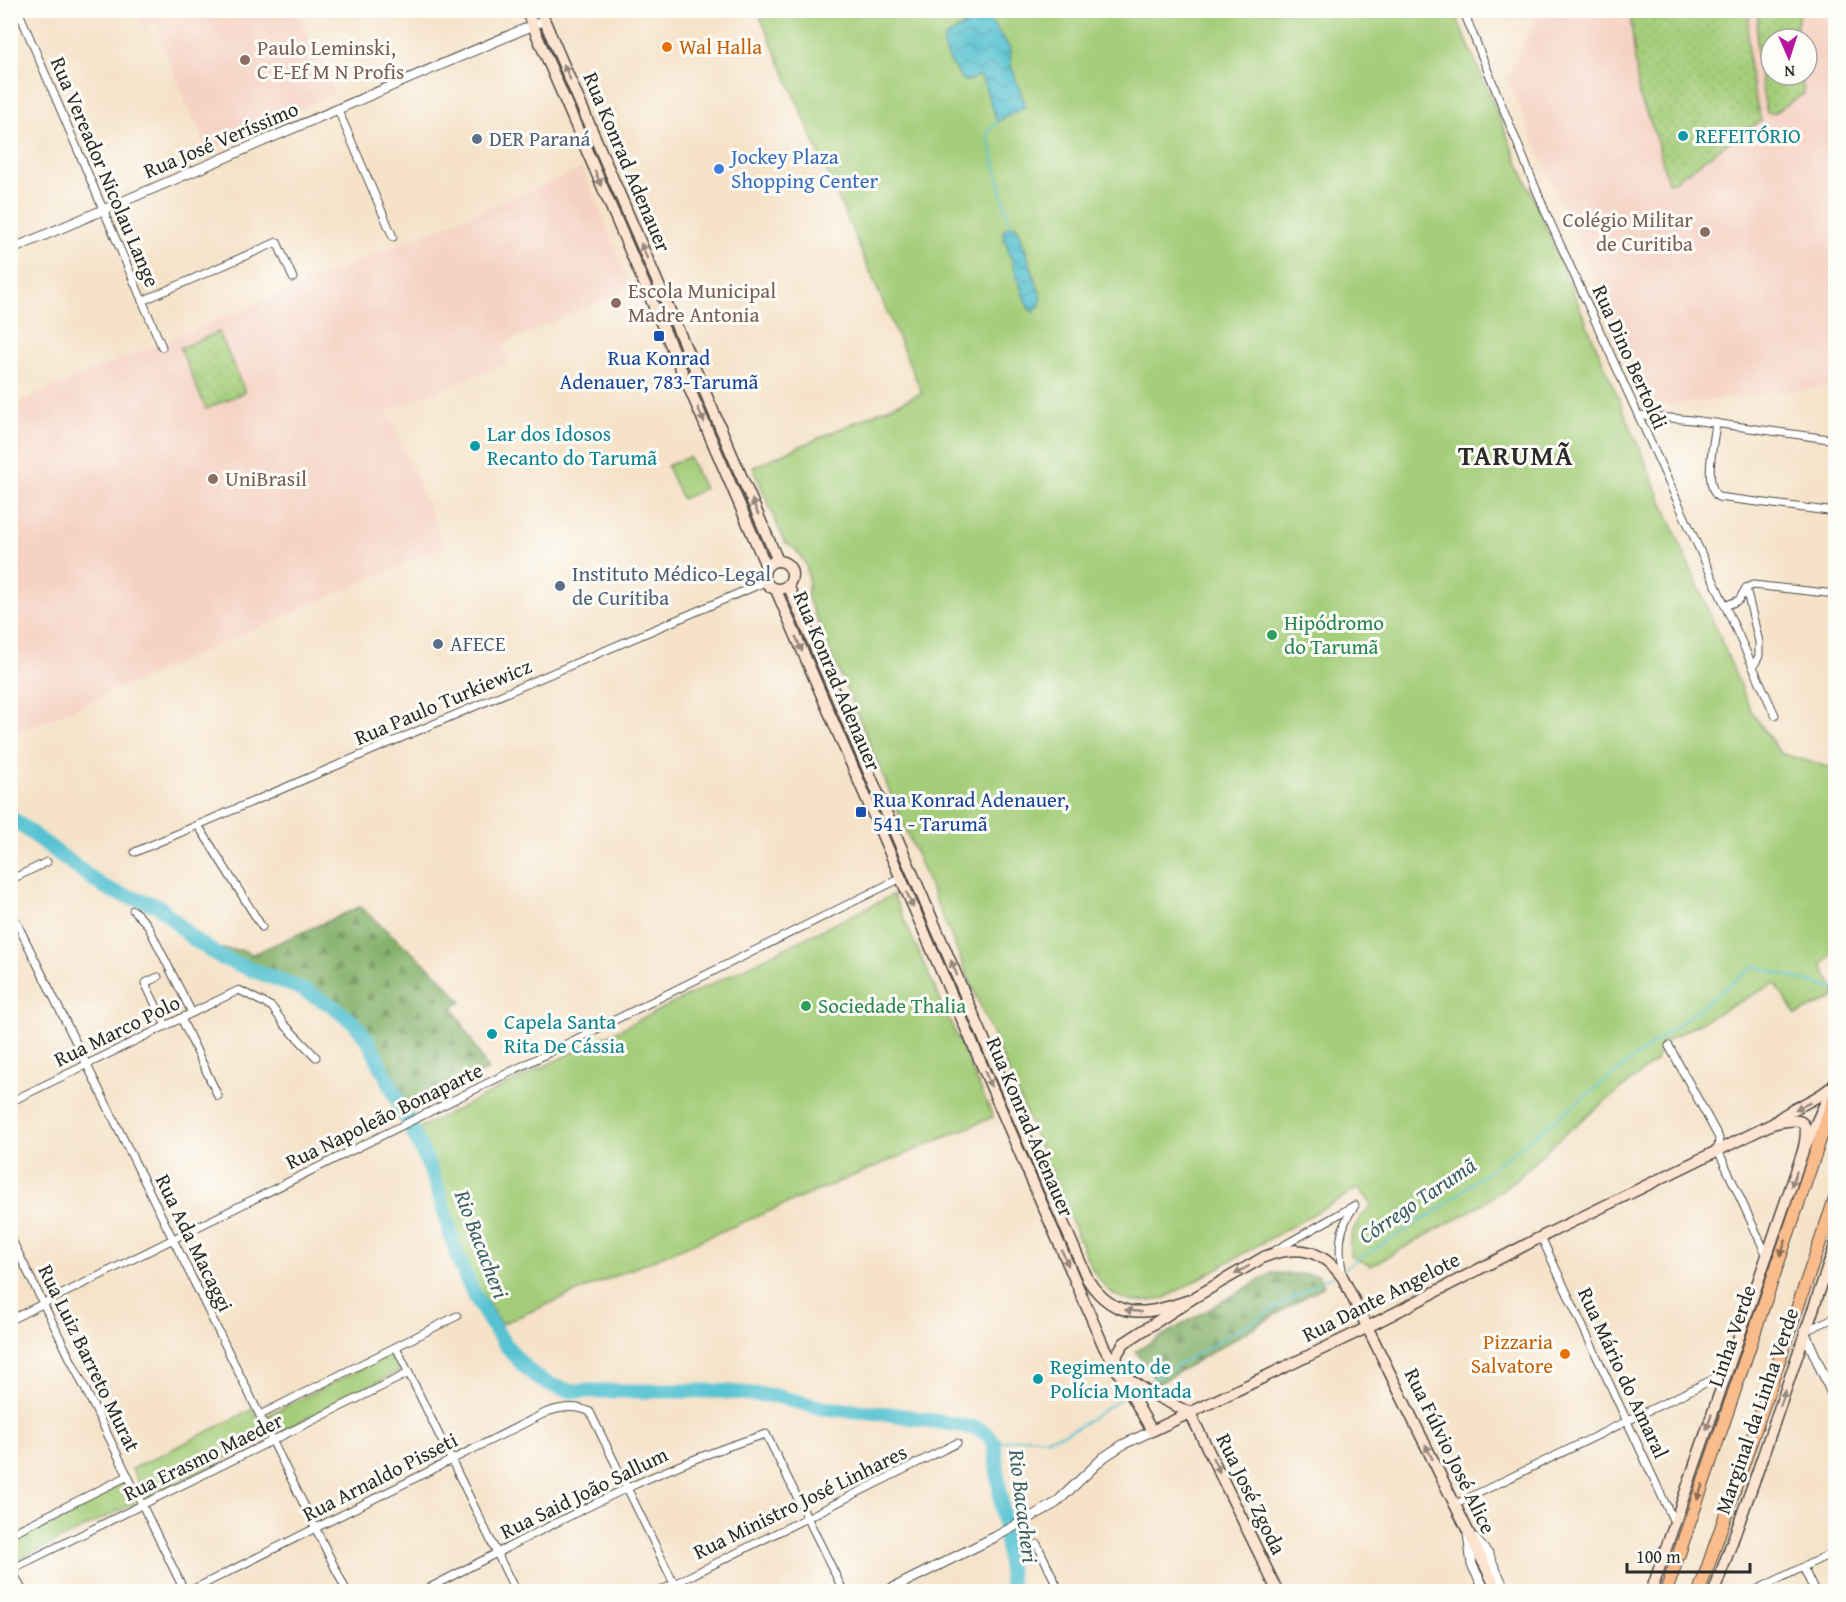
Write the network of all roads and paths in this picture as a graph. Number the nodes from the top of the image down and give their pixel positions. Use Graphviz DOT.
graph roads {
  1 [pos="18,10"];
  2 [pos="526,10"];
  3 [pos="1463,10"];
  4 [pos="543,15"];
  5 [pos="532,26"];
  6 [pos="338,110"];
  7 [pos="103,210"];
  8 [pos="393,237"];
  9 [pos="10,250"];
  10 [pos="293,278"];
  11 [pos="142,301"];
  12 [pos="162,347"];
  13 [pos="1638,415"];
  14 [pos="1716,423"];
  15 [pos="1836,440"];
  16 [pos="1836,512"];
  17 [pos="778,561"];
  18 [pos="766,566"];
  19 [pos="765,582"];
  20 [pos="788,585"];
  21 [pos="1746,588"];
  22 [pos="776,590"];
  23 [pos="1836,594"];
  24 [pos="1725,606"];
  25 [pos="1753,667"];
  26 [pos="1775,715"];
  27 [pos="198,825"];
  28 [pos="135,852"];
  29 [pos="47,862"];
  30 [pos="901,878"];
  31 [pos="10,880"];
  32 [pos="10,909"];
  33 [pos="133,910"];
  34 [pos="261,927"];
  35 [pos="158,977"];
  36 [pos="192,1012"];
  37 [pos="181,1018"];
  38 [pos="166,1026"];
  39 [pos="1669,1046"];
  40 [pos="316,1057"];
  41 [pos="87,1064"];
  42 [pos="1835,1086"];
  43 [pos="218,1096"];
  44 [pos="10,1102"];
  45 [pos="1772,1124"];
  46 [pos="1718,1150"];
  47 [pos="1803,1151"];
  48 [pos="1836,1196"];
  49 [pos="10,1236"];
  50 [pos="1541,1237"];
  51 [pos="173,1239"];
  52 [pos="1836,1243"];
  53 [pos="1767,1256"];
  54 [pos="1263,1257"];
  55 [pos="1337,1265"];
  56 [pos="1190,1300"];
  57 [pos="44,1303"];
  58 [pos="1810,1313"];
  59 [pos="457,1316"];
  60 [pos="1836,1317"];
  61 [pos="10,1320"];
  62 [pos="1826,1321"];
  63 [pos="1368,1327"];
  64 [pos="1804,1332"];
  65 [pos="396,1347"];
  66 [pos="1796,1358"];
  67 [pos="1818,1365"];
  68 [pos="1117,1370"];
  69 [pos="409,1373"];
  70 [pos="1726,1373"];
  71 [pos="1129,1383"];
  72 [pos="1836,1403"];
  73 [pos="1190,1413"];
  74 [pos="260,1415"];
  75 [pos="1627,1420"];
  76 [pos="1152,1431"];
  77 [pos="273,1441"];
  78 [pos="957,1443"];
  79 [pos="452,1460"];
  80 [pos="128,1476"];
  81 [pos="628,1488"];
  82 [pos="1454,1504"];
  83 [pos="143,1505"];
  84 [pos="807,1517"];
  85 [pos="1674,1522"];
  86 [pos="316,1528"];
  87 [pos="1468,1532"];
  88 [pos="10,1534"];
  89 [pos="1037,1544"];
  90 [pos="1836,1551"];
  91 [pos="497,1554"];
  92 [pos="1678,1556"];
  93 [pos="1803,1567"];
  94 [pos="11,1569"];
  95 [pos="674,1584"];
  96 [pos="1716,1590"];
  97 [pos="1278,1591"];
  98 [pos="22,1592"];
  99 [pos="187,1592"];
  100 [pos="347,1592"];
  101 [pos="421,1592"];
  102 [pos="516,1592"];
  103 [pos="658,1592"];
  104 [pos="678,1592"];
  105 [pos="844,1592"];
  106 [pos="885,1592"];
  107 [pos="1060,1592"];
  108 [pos="1485,1592"];
  109 [pos="1497,1592"];
  110 [pos="1506,1592"];
  111 [pos="1653,1592"];
  112 [pos="1666,1592"];
  113 [pos="1699,1592"];
  114 [pos="1752,1592"];
  115 [pos="1815,1592"];
  1 -- 7 [label="street, Rua Vereador Nicolau Lange"];
  2 -- 5 [label="main road, Rua Konrad Adenauer"];
  3 -- 13 [label="street, Rua Dino Bertoldi"];
  4 -- 5 [label="street, Rua José Veríssimo"];
  17 -- 4 [label="main road, Rua Konrad Adenauer, one-way"];
  5 -- 6 [label="street, Rua José Veríssimo"];
  5 -- 18 [label="main road, Rua Konrad Adenauer, one-way"];
  6 -- 7 [label="street, Rua José Veríssimo"];
  6 -- 8 [label="street"];
  7 -- 9 [label="street, Rua José Veríssimo"];
  7 -- 11 [label="street, Rua Vereador Nicolau Lange"];
  10 -- 11 [label="street"];
  11 -- 12 [label="street, Rua Vereador Nicolau Lange"];
  13 -- 14 [label="street"];
  13 -- 24 [label="street, Rua Dino Bertoldi"];
  14 -- 15 [label="street"];
  14 -- 16 [label="street"];
  17 -- 18 [label="main road"];
  17 -- 20 [label="main road"];
  18 -- 19 [label="main road"];
  19 -- 22 [label="main road"];
  19 -- 27 [label="street, Rua Paulo Turkiewicz"];
  20 -- 22 [label="main road"];
  56 -- 20 [label="main road, Rua Konrad Adenauer, one-way"];
  21 -- 23 [label="street"];
  21 -- 24 [label="street"];
  21 -- 25 [label="street"];
  22 -- 30 [label="main road, Rua Konrad Adenauer, one-way"];
  24 -- 25 [label="street, Rua Dino Bertoldi"];
  25 -- 26 [label="street, Rua Dino Bertoldi"];
  27 -- 28 [label="street, Rua Paulo Turkiewicz"];
  27 -- 34 [label="street"];
  29 -- 31 [label="street"];
  30 -- 51 [label="street, Rua Napoleão Bonaparte"];
  30 -- 68 [label="main road, Rua Konrad Adenauer, one-way"];
  32 -- 41 [label="street, Rua Ada Macaggi"];
  33 -- 36 [label="street"];
  35 -- 38 [label="street"];
  36 -- 37 [label="street, Rua Marco Polo"];
  36 -- 40 [label="street, Rua Marco Polo"];
  37 -- 38 [label="street, Rua Marco Polo"];
  37 -- 43 [label="street"];
  38 -- 41 [label="street, Rua Marco Polo"];
  39 -- 46 [label="street"];
  41 -- 44 [label="street, Rua Marco Polo"];
  41 -- 51 [label="street, Rua Ada Macaggi"];
  42 -- 45 [label="main road, Rua Dante Angelote, one-way"];
  42 -- 47 [label="main road, Marginal da Linha Verde"];
  42 -- 92 [label="highway, Linha Verde, one-way"];
  45 -- 46 [label="main road, Rua Dante Angelote"];
  45 -- 47 [label="main road, Rua Dante Angelote"];
  46 -- 50 [label="main road, Rua Dante Angelote"];
  46 -- 53 [label="street"];
  47 -- 53 [label="main road, Marginal da Linha Verde, one-way"];
  48 -- 113 [label="highway"];
  49 -- 57 [label="street, Rua Luiz Barreto Murat"];
  50 -- 63 [label="main road, Rua Dante Angelote"];
  50 -- 75 [label="street, Rua Mário do Amaral"];
  51 -- 57 [label="street, Rua Napoleão Bonaparte"];
  51 -- 74 [label="street, Rua Ada Macaggi"];
  52 -- 58 [label="main road, Marginal da Linha Verde"];
  53 -- 70 [label="main road, Marginal da Linha Verde"];
  54 -- 55 [label="main road"];
  54 -- 55 [label="street"];
  54 -- 56 [label="main road, one-way"];
  55 -- 63 [label="main road, Rua Fúlvio José Alice"];
  56 -- 68 [label="main road"];
  57 -- 61 [label="street, Rua Napoleão Bonaparte"];
  57 -- 80 [label="street, Rua Luiz Barreto Murat"];
  58 -- 62 [label="street"];
  58 -- 64 [label="main road, Marginal da Linha Verde"];
  59 -- 65 [label="street"];
  60 -- 62 [label="street"];
  62 -- 64 [label="street"];
  63 -- 73 [label="main road, Rua Dante Angelote"];
  82 -- 63 [label="main road, Rua Fúlvio José Alice, one-way"];
  64 -- 66 [label="main road, Marginal da Linha Verde"];
  64 -- 67 [label="street"];
  65 -- 69 [label="street"];
  65 -- 74 [label="street"];
  66 -- 67 [label="street"];
  96 -- 66 [label="main road, Marginal da Linha Verde, one-way"];
  67 -- 72 [label="street"];
  68 -- 71 [label="main road, Rua Konrad Adenauer"];
  69 -- 77 [label="street, Rua Erasmo Maeder"];
  69 -- 79 [label="street"];
  70 -- 75 [label="street"];
  70 -- 85 [label="main road, Marginal da Linha Verde, one-way"];
  71 -- 73 [label="main road, Rua Konrad Adenauer"];
  71 -- 76 [label="main road"];
  73 -- 76 [label="main road, Rua Dante Angelote"];
  73 -- 97 [label="main road, Rua José Zgoda, one-way"];
  74 -- 77 [label="street, Rua Ada Macaggi"];
  75 -- 82 [label="street"];
  75 -- 85 [label="street, Rua Mário do Amaral"];
  76 -- 106 [label="street, Rua Dante Angelote"];
  77 -- 83 [label="street, Rua Erasmo Maeder"];
  77 -- 86 [label="street, Rua Ada Macaggi"];
  78 -- 84 [label="street, Rua Ministro José Linhares"];
  79 -- 81 [label="street, Rua Arnaldo Pisseti"];
  79 -- 86 [label="street, Rua Arnaldo Pisseti"];
  79 -- 91 [label="street"];
  80 -- 83 [label="street, Rua Luiz Barreto Murat"];
  80 -- 88 [label="street"];
  81 -- 84 [label="street, Rua Said João Sallum"];
  81 -- 91 [label="street, Rua Said João Sallum"];
  81 -- 95 [label="street"];
  82 -- 87 [label="main road, Rua Fúlvio José Alice"];
  83 -- 94 [label="street, Rua Erasmo Maeder"];
  83 -- 99 [label="street, Rua Luiz Barreto Murat"];
  84 -- 95 [label="street, Rua Ministro José Linhares"];
  84 -- 105 [label="street"];
  85 -- 111 [label="main road, Marginal da Linha Verde"];
  86 -- 99 [label="street, Rua Arnaldo Pisseti"];
  86 -- 100 [label="street, Rua Ada Macaggi"];
  87 -- 108 [label="street"];
  87 -- 109 [label="main road, Rua Fúlvio José Alice"];
  87 -- 110 [label="street"];
  89 -- 107 [label="street"];
  90 -- 93 [label="street"];
  91 -- 101 [label="street, Rua Said João Sallum"];
  91 -- 102 [label="street"];
  92 -- 111 [label="highway"];
  92 -- 112 [label="highway, Linha Verde"];
  93 -- 114 [label="street"];
  93 -- 115 [label="street"];
  94 -- 98 [label="street"];
  95 -- 103 [label="street, Rua Ministro José Linhares"];
  95 -- 104 [label="street"];
}
